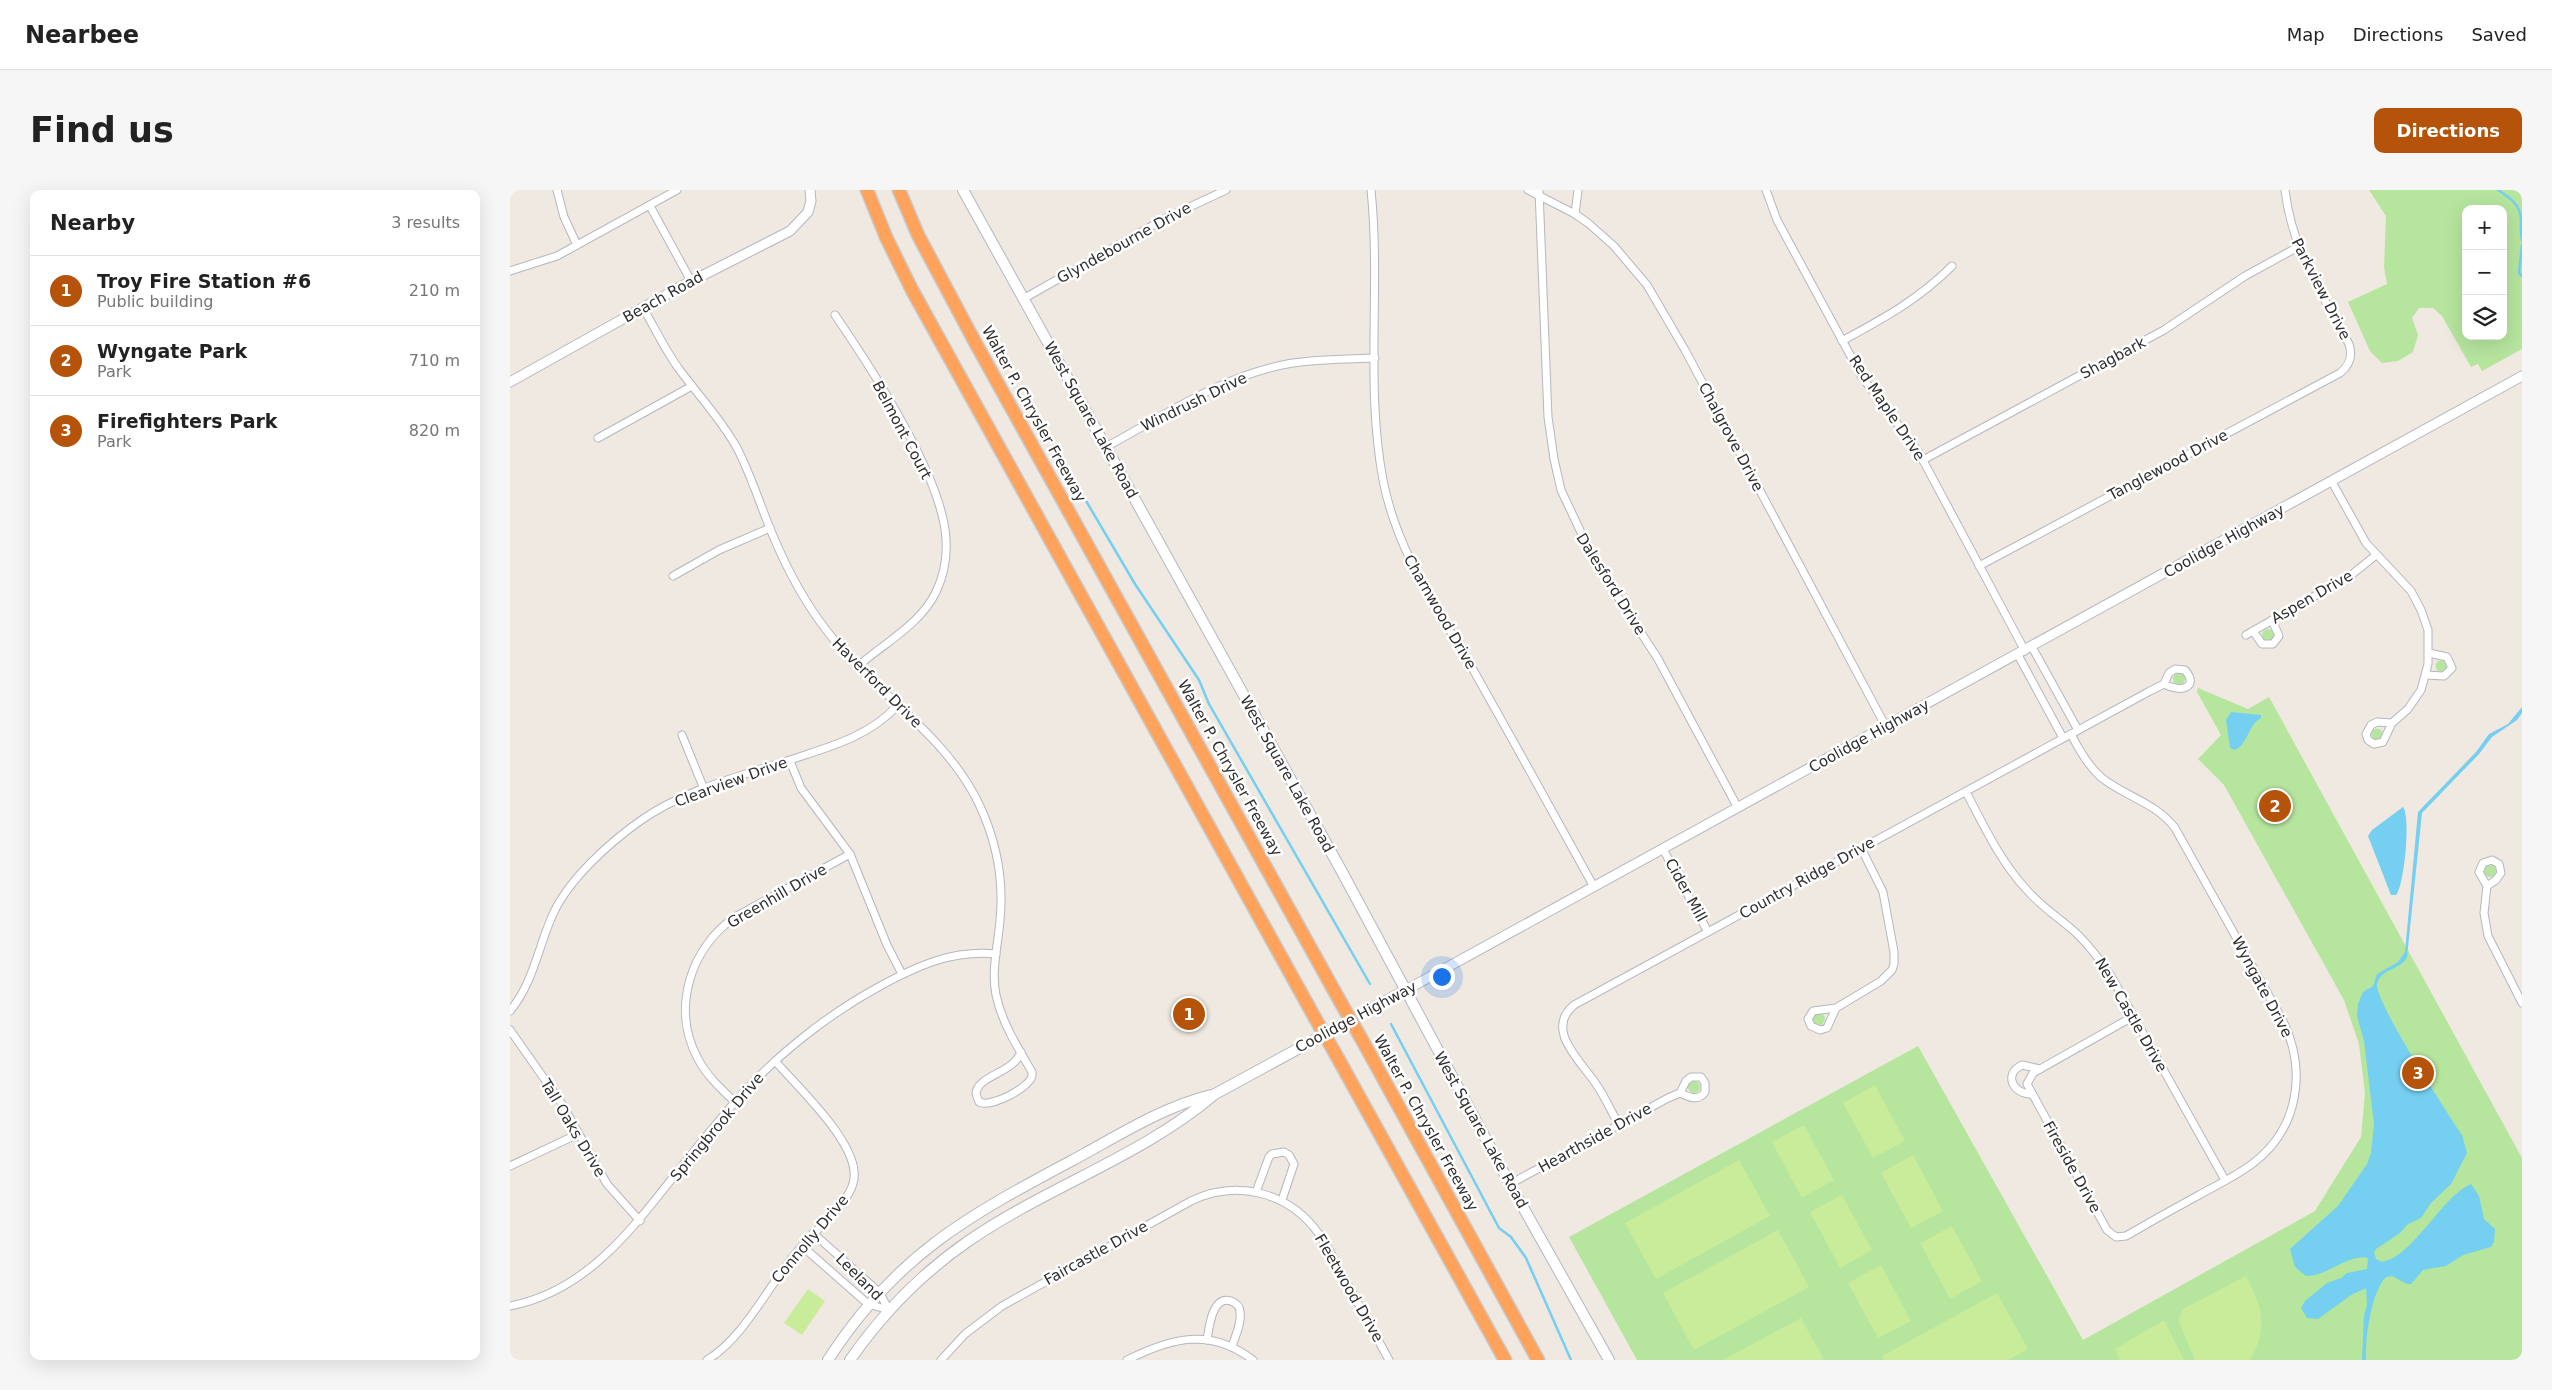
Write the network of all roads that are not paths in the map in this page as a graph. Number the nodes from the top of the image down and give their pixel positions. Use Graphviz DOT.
graph roads {
  1 [pos="557,190"];
  2 [pos="677,190"];
  3 [pos="810,190"];
  4 [pos="867,190"];
  5 [pos="899,190"];
  6 [pos="964,190"];
  7 [pos="1226,190"];
  8 [pos="1371,190"];
  9 [pos="1528,190"];
  10 [pos="1578,190"];
  11 [pos="1766,190"];
  12 [pos="2285,190"];
  13 [pos="1539,194"];
  14 [pos="650,206"];
  15 [pos="1575,214"];
  16 [pos="577,245"];
  17 [pos="2298,247"];
  18 [pos="1952,266"];
  19 [pos="510,272"];
  20 [pos="691,281"];
  21 [pos="1024,299"];
  22 [pos="643,308"];
  23 [pos="835,315"];
  24 [pos="1842,341"];
  25 [pos="1375,358"];
  26 [pos="2351,358"];
  27 [pos="2522,376"];
  28 [pos="510,382"];
  29 [pos="692,386"];
  30 [pos="598,438"];
  31 [pos="1106,448"];
  32 [pos="1922,460"];
  33 [pos="2332,482"];
  34 [pos="770,528"];
  35 [pos="2376,555"];
  36 [pos="1979,566"];
  37 [pos="673,576"];
  38 [pos="2272,620"];
  39 [pos="2253,631"];
  40 [pos="2246,635"];
  41 [pos="2025,651"];
  42 [pos="2429,653"];
  43 [pos="858,667"];
  44 [pos="2426,674"];
  45 [pos="2164,684"];
  46 [pos="897,706"];
  47 [pos="2392,724"];
  48 [pos="1886,727"];
  49 [pos="2074,732"];
  50 [pos="682,735"];
  51 [pos="2063,738"];
  52 [pos="790,761"];
  53 [pos="704,790"];
  54 [pos="1966,792"];
  55 [pos="1738,808"];
  56 [pos="1861,848"];
  57 [pos="1663,849"];
  58 [pos="850,854"];
  59 [pos="2487,886"];
  60 [pos="1594,887"];
  61 [pos="1708,932"];
  62 [pos="996,954"];
  63 [pos="902,974"];
  64 [pos="1406,990"];
  65 [pos="2522,1003"];
  66 [pos="1836,1008"];
  67 [pos="510,1010"];
  68 [pos="2134,1016"];
  69 [pos="510,1030"];
  70 [pos="1021,1052"];
  71 [pos="775,1061"];
  72 [pos="2040,1069"];
  73 [pos="1680,1093"];
  74 [pos="1215,1094"];
  75 [pos="2031,1094"];
  76 [pos="735,1102"];
  77 [pos="1619,1125"];
  78 [pos="578,1134"];
  79 [pos="510,1166"];
  80 [pos="2225,1180"];
  81 [pos="1510,1184"];
  82 [pos="1256,1192"];
  83 [pos="1270,1195"];
  84 [pos="1282,1200"];
  85 [pos="640,1222"];
  86 [pos="813,1233"];
  87 [pos="2116,1237"];
  88 [pos="802,1246"];
  89 [pos="879,1292"];
  90 [pos="868,1304"];
  91 [pos="510,1306"];
  92 [pos="889,1310"];
  93 [pos="1207,1340"];
  94 [pos="1232,1347"];
  95 [pos="707,1360"];
  96 [pos="828,1360"];
  97 [pos="850,1360"];
  98 [pos="941,1360"];
  99 [pos="1127,1360"];
  100 [pos="1253,1360"];
  101 [pos="1389,1360"];
  102 [pos="1505,1360"];
  103 [pos="1538,1360"];
  104 [pos="1609,1360"];
  1 -- 16 [label="street"];
  2 -- 14 [label="street"];
  3 -- 20 [label="street, Beach Road"];
  4 -- 102 [label="highway, bridge"];
  5 -- 103 [label="highway, Walter P. Chrysler Freeway, bridge"];
  6 -- 21 [label="main road, West Square Lake Road"];
  7 -- 21 [label="street, Glyndebourne Drive"];
  8 -- 25 [label="street, Charnwood Drive"];
  9 -- 13 [label="street, Chalgrove Drive"];
  10 -- 15 [label="street"];
  11 -- 24 [label="street, Red Maple Drive"];
  12 -- 17 [label="street, Parkview Drive"];
  13 -- 15 [label="street, Chalgrove Drive"];
  13 -- 55 [label="street, Dalesford Drive"];
  14 -- 16 [label="street"];
  14 -- 20 [label="street"];
  15 -- 48 [label="street, Chalgrove Drive"];
  16 -- 19 [label="street"];
  17 -- 26 [label="street, Parkview Drive"];
  17 -- 32 [label="street, Shagbark"];
  18 -- 24 [label="street"];
  20 -- 22 [label="street, Beach Road"];
  21 -- 31 [label="main road, West Square Lake Road"];
  22 -- 28 [label="street, Beach Road"];
  22 -- 29 [label="street, Haverford Drive"];
  23 -- 43 [label="street, Belmont Court"];
  24 -- 32 [label="street, Red Maple Drive"];
  25 -- 31 [label="street, Windrush Drive"];
  25 -- 60 [label="street, Charnwood Drive"];
  26 -- 36 [label="street, Tanglewood Drive"];
  27 -- 33 [label="street, Coolidge Highway"];
  29 -- 30 [label="street"];
  29 -- 34 [label="street, Haverford Drive"];
  31 -- 64 [label="main road, West Square Lake Road"];
  32 -- 36 [label="street, Red Maple Drive"];
  33 -- 35 [label="street"];
  33 -- 41 [label="street, Coolidge Highway"];
  34 -- 37 [label="street"];
  34 -- 43 [label="street, Haverford Drive"];
  35 -- 38 [label="street, Aspen Drive"];
  35 -- 42 [label="street"];
  36 -- 41 [label="street, Red Maple Drive"];
  38 -- 39 [label="street, Aspen Drive"];
  38 -- 39 [label="street"];
  39 -- 40 [label="street, Aspen Drive"];
  41 -- 48 [label="street, Coolidge Highway"];
  41 -- 49 [label="street, Wyngate Drive"];
  41 -- 51 [label="street"];
  42 -- 44 [label="street"];
  42 -- 44 [label="street"];
  43 -- 46 [label="street, Haverford Drive"];
  44 -- 47 [label="street"];
  45 -- 49 [label="street, Country Ridge Drive"];
  46 -- 52 [label="street, Clearview Drive"];
  46 -- 62 [label="street, Haverford Drive"];
  48 -- 55 [label="street, Coolidge Highway"];
  49 -- 51 [label="street, Country Ridge Drive"];
  49 -- 80 [label="street, Wyngate Drive"];
  50 -- 53 [label="street"];
  51 -- 54 [label="street, Country Ridge Drive"];
  52 -- 53 [label="street, Clearview Drive"];
  52 -- 58 [label="street"];
  53 -- 67 [label="street, Clearview Drive"];
  54 -- 56 [label="street, Country Ridge Drive"];
  54 -- 68 [label="street, New Castle Drive"];
  55 -- 57 [label="street, Coolidge Highway"];
  56 -- 61 [label="street, Country Ridge Drive"];
  56 -- 66 [label="street"];
  57 -- 60 [label="street, Coolidge Highway"];
  57 -- 61 [label="street, Cider Mill"];
  58 -- 63 [label="street"];
  58 -- 76 [label="street, Greenhill Drive"];
  59 -- 65 [label="street"];
  60 -- 64 [label="street, Coolidge Highway"];
  61 -- 77 [label="street, Country Ridge Drive"];
  62 -- 63 [label="street, Springbrook Drive"];
  62 -- 70 [label="street, Haverford Drive"];
  63 -- 71 [label="street, Springbrook Drive"];
  64 -- 74 [label="main road, Coolidge Highway"];
  64 -- 81 [label="main road, West Square Lake Road"];
  68 -- 72 [label="street"];
  68 -- 80 [label="street, New Castle Drive"];
  69 -- 78 [label="street, Tall Oaks Drive"];
  70 -- 70 [label="street, Haverford Drive"];
  71 -- 76 [label="street, Springbrook Drive"];
  71 -- 86 [label="street, Connolly Drive"];
  72 -- 75 [label="street"];
  72 -- 75 [label="street"];
  73 -- 77 [label="street, Hearthside Drive"];
  74 -- 89 [label="main road, Coolidge Highway"];
  74 -- 92 [label="main road, Coolidge Highway"];
  75 -- 87 [label="street, Fireside Drive"];
  76 -- 85 [label="street, Springbrook Drive"];
  77 -- 81 [label="street, Hearthside Drive"];
  78 -- 79 [label="street"];
  78 -- 85 [label="street, Tall Oaks Drive"];
  80 -- 87 [label="street, Wyngate Drive"];
  81 -- 104 [label="main road, West Square Lake Road"];
  82 -- 83 [label="street, Faircastle Drive"];
  82 -- 84 [label="street"];
  82 -- 98 [label="street, Faircastle Drive"];
  83 -- 84 [label="street, Fleetwood Drive"];
  84 -- 101 [label="street, Fleetwood Drive"];
  85 -- 91 [label="street, Springbrook Drive"];
  86 -- 88 [label="street, Connolly Drive"];
  86 -- 89 [label="street, Leeland"];
  88 -- 90 [label="street, Leeland"];
  88 -- 95 [label="street, Connolly Drive"];
  89 -- 90 [label="main road, Coolidge Highway"];
  89 -- 92 [label="street, Leeland"];
  90 -- 92 [label="street, Leeland"];
  90 -- 96 [label="main road, Coolidge Highway"];
  92 -- 97 [label="main road, Coolidge Highway"];
  93 -- 94 [label="street"];
  93 -- 94 [label="street"];
  93 -- 99 [label="street"];
  94 -- 100 [label="street"];
}
